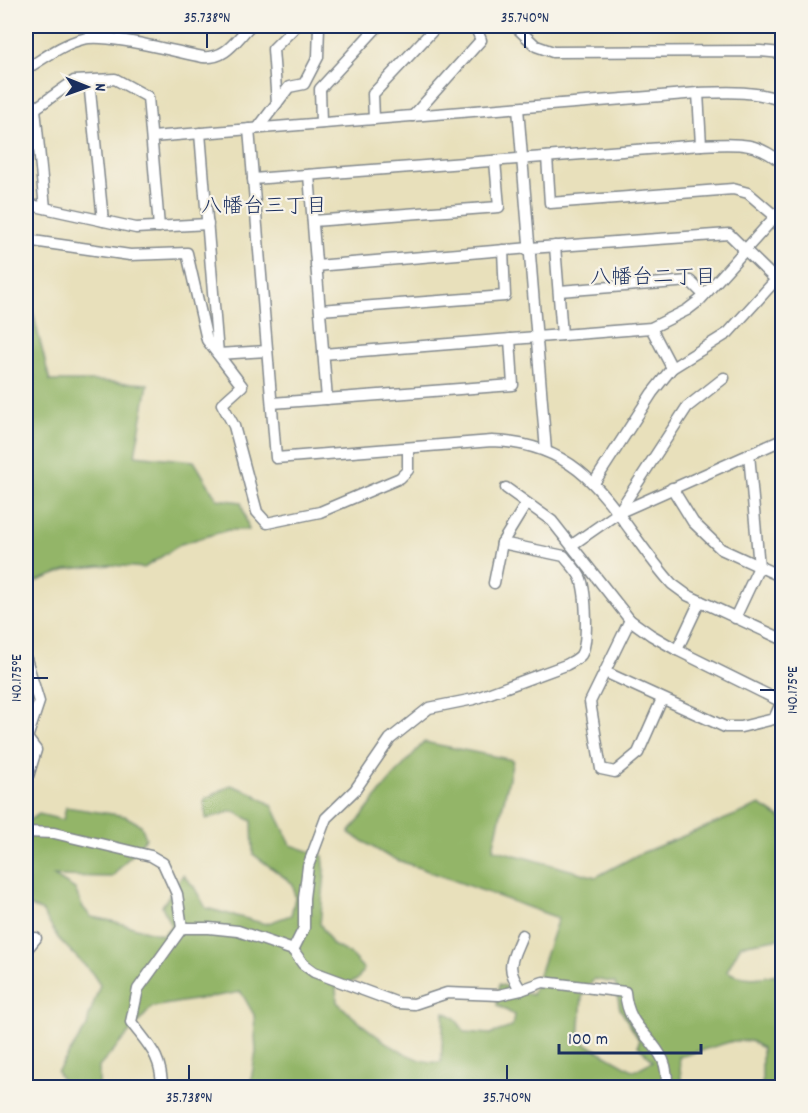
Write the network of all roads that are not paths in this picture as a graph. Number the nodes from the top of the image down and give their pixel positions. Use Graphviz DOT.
graph roads {
  1 [pos="250,26"];
  2 [pos="296,26"];
  3 [pos="319,26"];
  4 [pos="378,26"];
  5 [pos="437,26"];
  6 [pos="475,26"];
  7 [pos="515,26"];
  8 [pos="783,53"];
  9 [pos="26,69"];
  10 [pos="89,81"];
  11 [pos="698,93"];
  12 [pos="783,101"];
  13 [pos="276,103"];
  14 [pos="518,108"];
  15 [pos="30,112"];
  16 [pos="413,116"];
  17 [pos="374,119"];
  18 [pos="321,123"];
  19 [pos="254,129"];
  20 [pos="200,133"];
  21 [pos="152,137"];
  22 [pos="701,146"];
  23 [pos="547,157"];
  24 [pos="523,159"];
  25 [pos="495,161"];
  26 [pos="783,163"];
  27 [pos="309,175"];
  28 [pos="253,179"];
  29 [pos="26,204"];
  30 [pos="45,208"];
  31 [pos="780,216"];
  32 [pos="103,221"];
  33 [pos="313,221"];
  34 [pos="208,224"];
  35 [pos="159,227"];
  36 [pos="26,240"];
  37 [pos="555,246"];
  38 [pos="530,248"];
  39 [pos="502,250"];
  40 [pos="745,250"];
  41 [pos="316,266"];
  42 [pos="779,277"];
  43 [pos="559,291"];
  44 [pos="704,295"];
  45 [pos="320,310"];
  46 [pos="651,328"];
  47 [pos="562,335"];
  48 [pos="538,337"];
  49 [pos="510,339"];
  50 [pos="267,351"];
  51 [pos="218,354"];
  52 [pos="323,354"];
  53 [pos="672,368"];
  54 [pos="724,378"];
  55 [pos="327,399"];
  56 [pos="272,403"];
  57 [pos="783,440"];
  58 [pos="408,448"];
  59 [pos="546,450"];
  60 [pos="749,454"];
  61 [pos="594,483"];
  62 [pos="506,488"];
  63 [pos="672,488"];
  64 [pos="526,504"];
  65 [pos="618,513"];
  66 [pos="502,543"];
  67 [pos="572,545"];
  68 [pos="759,567"];
  69 [pos="783,578"];
  70 [pos="494,583"];
  71 [pos="700,601"];
  72 [pos="735,618"];
  73 [pos="630,620"];
  74 [pos="783,639"];
  75 [pos="677,650"];
  76 [pos="26,659"];
  77 [pos="604,672"];
  78 [pos="662,699"];
  79 [pos="782,701"];
  80 [pos="778,721"];
  81 [pos="26,783"];
  82 [pos="26,832"];
  83 [pos="182,928"];
  84 [pos="522,935"];
  85 [pos="36,938"];
  86 [pos="26,950"];
  87 [pos="293,950"];
  88 [pos="521,990"];
  89 [pos="162,1088"];
  90 [pos="667,1088"];
  1 -- 9 [label="street"];
  2 -- 13 [label="street"];
  3 -- 13 [label="street"];
  4 -- 18 [label="street"];
  5 -- 17 [label="street"];
  6 -- 16 [label="street"];
  7 -- 8 [label="street"];
  10 -- 15 [label="street"];
  10 -- 21 [label="street"];
  10 -- 32 [label="street"];
  11 -- 12 [label="street"];
  11 -- 14 [label="street"];
  11 -- 22 [label="street"];
  13 -- 19 [label="street"];
  14 -- 16 [label="street"];
  14 -- 24 [label="street"];
  15 -- 30 [label="street"];
  16 -- 17 [label="street"];
  17 -- 18 [label="street"];
  18 -- 19 [label="street"];
  19 -- 20 [label="street"];
  19 -- 28 [label="street"];
  20 -- 21 [label="street"];
  20 -- 34 [label="street"];
  21 -- 35 [label="street"];
  22 -- 23 [label="street"];
  22 -- 26 [label="street"];
  23 -- 24 [label="street"];
  23 -- 31 [label="street"];
  24 -- 25 [label="street"];
  24 -- 38 [label="street"];
  25 -- 27 [label="street"];
  25 -- 33 [label="street"];
  27 -- 28 [label="street"];
  27 -- 33 [label="street"];
  28 -- 50 [label="street"];
  29 -- 30 [label="street"];
  30 -- 32 [label="street"];
  31 -- 40 [label="street"];
  32 -- 35 [label="street"];
  33 -- 41 [label="street"];
  34 -- 35 [label="street"];
  34 -- 51 [label="street"];
  36 -- 51 [label="street"];
  37 -- 38 [label="street"];
  37 -- 40 [label="street"];
  37 -- 43 [label="street"];
  38 -- 39 [label="street"];
  38 -- 48 [label="street"];
  39 -- 41 [label="street"];
  39 -- 45 [label="street"];
  40 -- 42 [label="street"];
  40 -- 44 [label="street"];
  41 -- 45 [label="street"];
  42 -- 53 [label="street"];
  43 -- 44 [label="street"];
  43 -- 47 [label="street"];
  44 -- 46 [label="street"];
  45 -- 52 [label="street"];
  46 -- 47 [label="street"];
  46 -- 53 [label="street"];
  47 -- 48 [label="street"];
  48 -- 49 [label="street"];
  48 -- 59 [label="street"];
  49 -- 52 [label="street"];
  49 -- 55 [label="street"];
  50 -- 51 [label="street"];
  50 -- 56 [label="street"];
  51 -- 58 [label="street"];
  52 -- 55 [label="street"];
  53 -- 61 [label="street"];
  54 -- 65 [label="street"];
  55 -- 56 [label="street"];
  56 -- 58 [label="street"];
  57 -- 60 [label="street"];
  58 -- 59 [label="street"];
  59 -- 61 [label="street"];
  60 -- 63 [label="street"];
  60 -- 68 [label="street"];
  61 -- 65 [label="street"];
  62 -- 64 [label="street"];
  63 -- 65 [label="street"];
  63 -- 68 [label="street"];
  64 -- 66 [label="street"];
  64 -- 67 [label="street"];
  65 -- 67 [label="street"];
  65 -- 71 [label="street"];
  66 -- 70 [label="street"];
  66 -- 87 [label="street"];
  67 -- 73 [label="street"];
  68 -- 69 [label="street"];
  68 -- 72 [label="street"];
  71 -- 72 [label="street"];
  71 -- 75 [label="street"];
  72 -- 74 [label="street"];
  73 -- 75 [label="street"];
  73 -- 77 [label="street"];
  75 -- 79 [label="street"];
  76 -- 81 [label="street"];
  77 -- 78 [label="street"];
  77 -- 78 [label="street"];
  78 -- 80 [label="street"];
  79 -- 80 [label="street"];
  82 -- 83 [label="street"];
  83 -- 87 [label="street"];
  83 -- 89 [label="street"];
  84 -- 88 [label="street"];
  85 -- 86 [label="street"];
  87 -- 88 [label="street"];
  88 -- 90 [label="street"];
}
